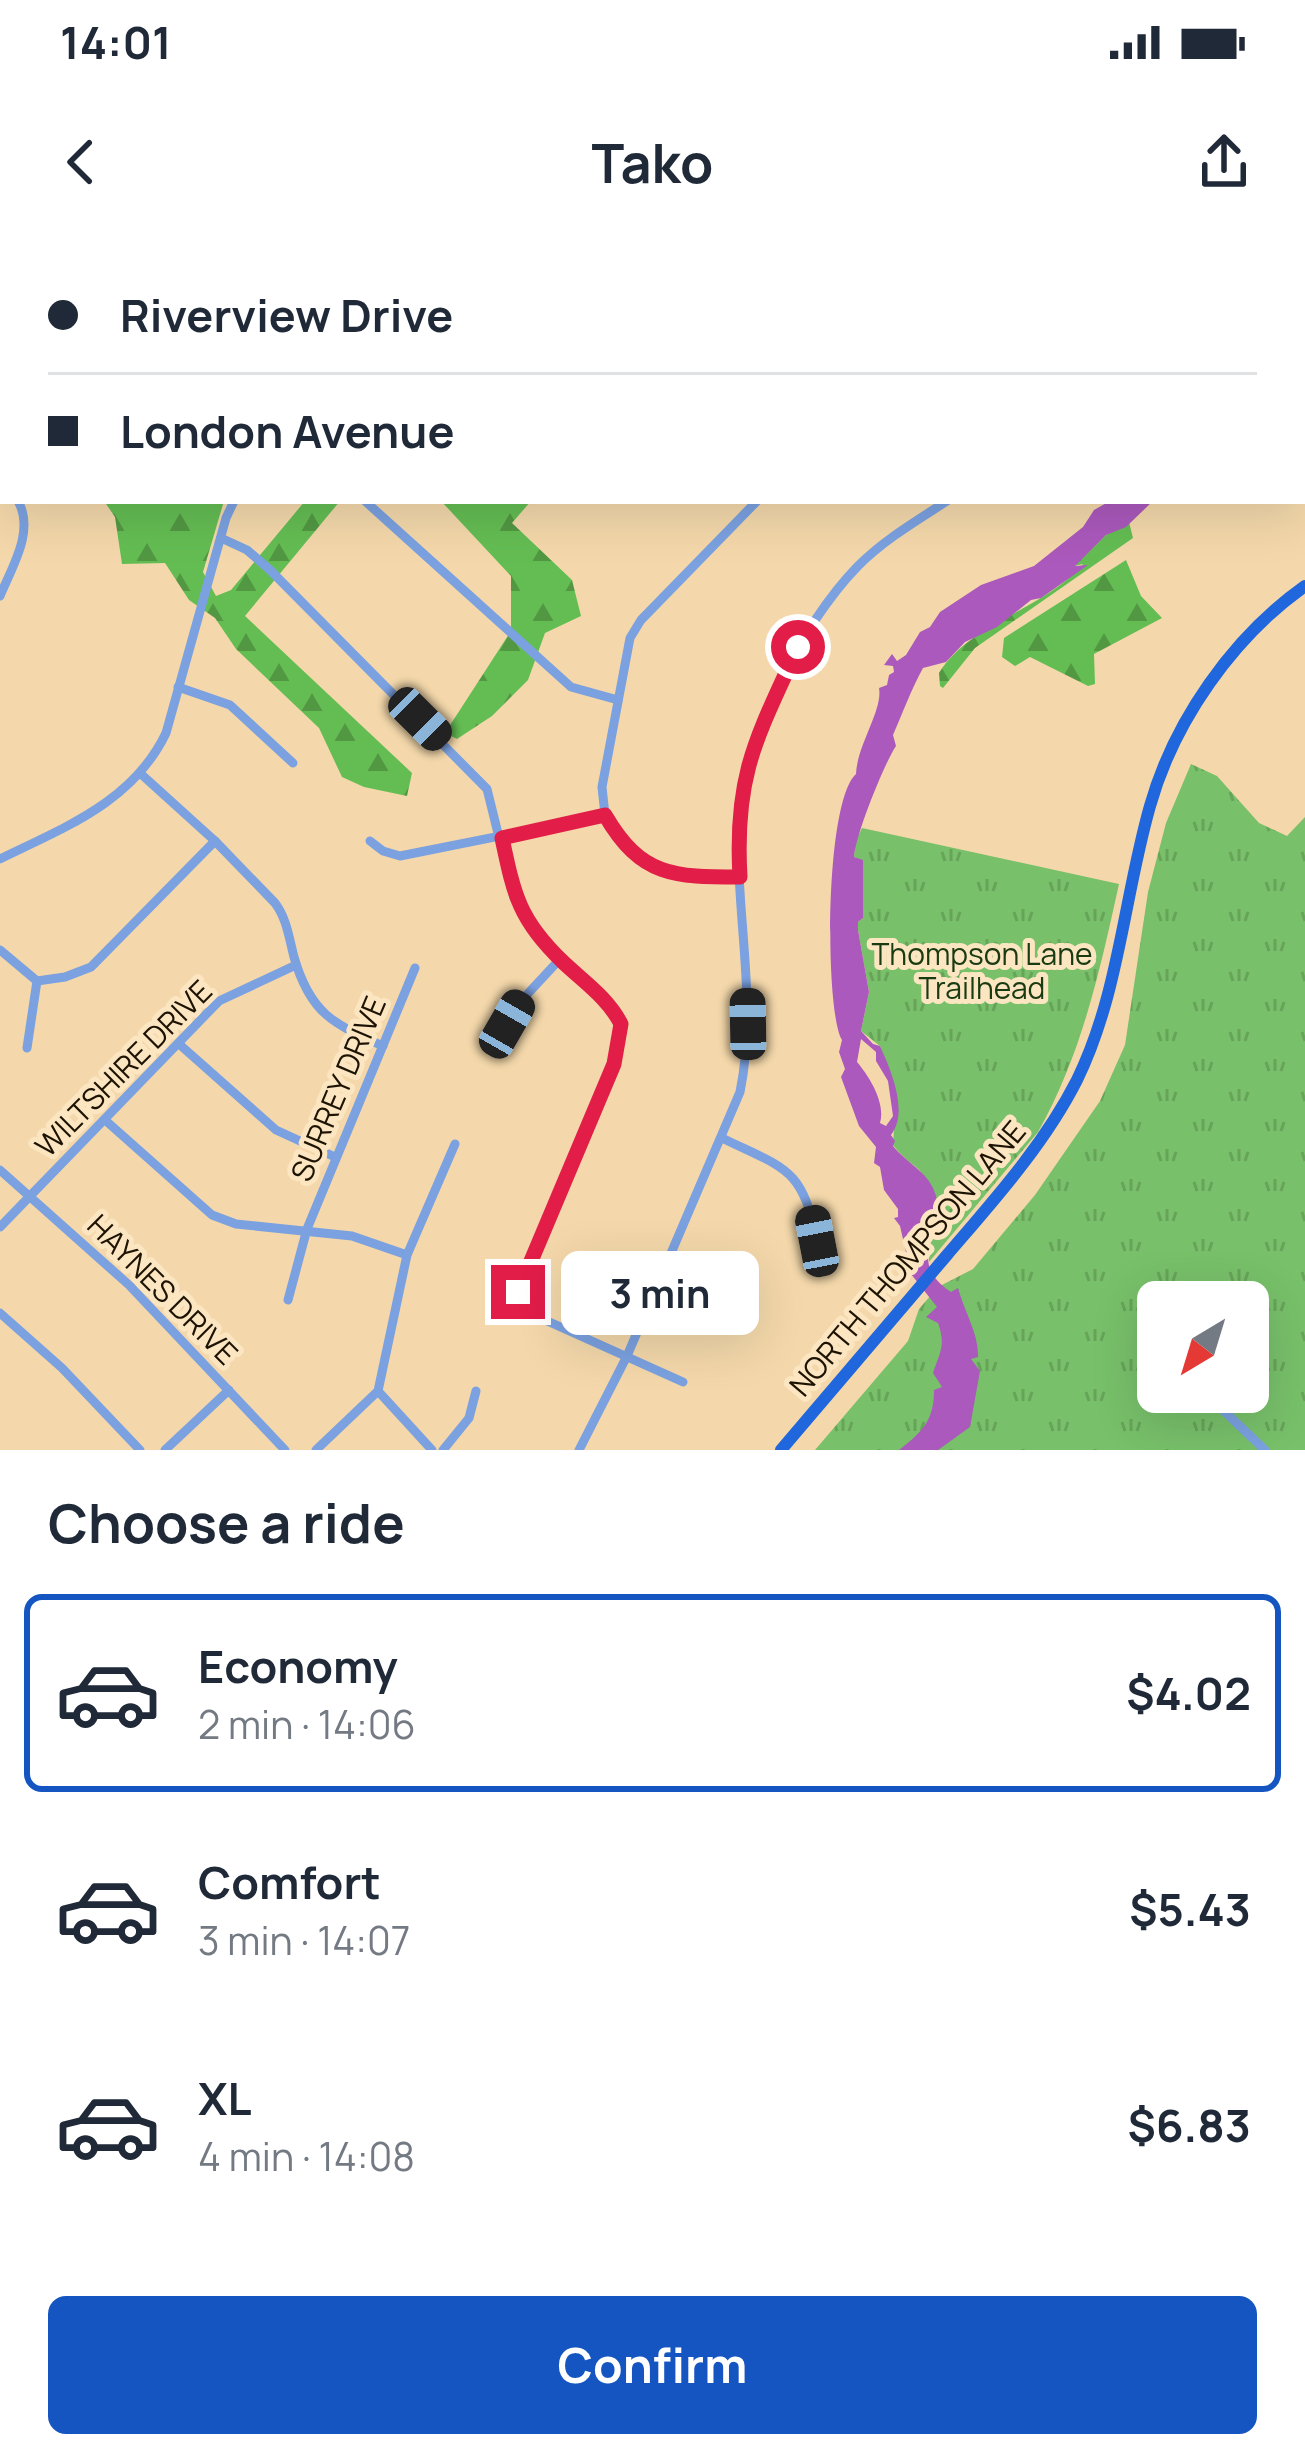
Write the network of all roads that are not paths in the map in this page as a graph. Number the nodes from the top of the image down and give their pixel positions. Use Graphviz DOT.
graph roads {
  1 [pos="19,504"];
  2 [pos="233,504"];
  3 [pos="368,504"];
  4 [pos="754,504"];
  5 [pos="942,504"];
  6 [pos="221,538"];
  7 [pos="1305,586"];
  8 [pos="0,596"];
  9 [pos="178,687"];
  10 [pos="618,700"];
  11 [pos="293,763"];
  12 [pos="141,774"];
  13 [pos="605,815"];
  14 [pos="502,838"];
  15 [pos="215,841"];
  16 [pos="370,841"];
  17 [pos="0,860"];
  18 [pos="740,877"];
  19 [pos="0,950"];
  20 [pos="560,959"];
  21 [pos="296,965"];
  22 [pos="415,968"];
  23 [pos="37,981"];
  24 [pos="179,1045"];
  25 [pos="383,1046"];
  26 [pos="27,1048"];
  27 [pos="498,1048"];
  28 [pos="105,1120"];
  29 [pos="722,1138"];
  30 [pos="455,1144"];
  31 [pos="335,1157"];
  32 [pos="0,1170"];
  33 [pos="29,1196"];
  34 [pos="0,1227"];
  35 [pos="307,1229"];
  36 [pos="817,1241"];
  37 [pos="406,1255"];
  38 [pos="288,1300"];
  39 [pos="0,1313"];
  40 [pos="627,1356"];
  41 [pos="683,1382"];
  42 [pos="229,1390"];
  43 [pos="378,1391"];
  44 [pos="476,1391"];
  45 [pos="1226,1413"];
  46 [pos="140,1450"];
  47 [pos="165,1450"];
  48 [pos="285,1450"];
  49 [pos="316,1450"];
  50 [pos="432,1450"];
  51 [pos="443,1450"];
  52 [pos="579,1450"];
  53 [pos="781,1450"];
  54 [pos="1265,1450"];
  1 -- 8 [label="street"];
  2 -- 6 [label="street"];
  3 -- 10 [label="street"];
  4 -- 10 [label="street"];
  5 -- 18 [label="street"];
  6 -- 9 [label="street"];
  6 -- 14 [label="street"];
  7 -- 53 [label="main road, NORTH THOMPSON LANE"];
  9 -- 11 [label="street"];
  9 -- 12 [label="street"];
  10 -- 13 [label="street"];
  12 -- 15 [label="street"];
  12 -- 17 [label="street"];
  13 -- 14 [label="street"];
  13 -- 18 [label="street"];
  14 -- 16 [label="street"];
  14 -- 20 [label="street"];
  15 -- 21 [label="street"];
  15 -- 23 [label="street"];
  18 -- 29 [label="street"];
  19 -- 23 [label="street"];
  20 -- 27 [label="street"];
  20 -- 40 [label="street"];
  21 -- 24 [label="street, WILTSHIRE DRIVE"];
  21 -- 25 [label="street"];
  22 -- 25 [label="street, SURREY DRIVE"];
  23 -- 26 [label="street"];
  24 -- 28 [label="street, WILTSHIRE DRIVE"];
  24 -- 31 [label="street"];
  25 -- 31 [label="street, SURREY DRIVE"];
  28 -- 33 [label="street, WILTSHIRE DRIVE"];
  28 -- 35 [label="street"];
  29 -- 36 [label="street"];
  29 -- 40 [label="street"];
  30 -- 37 [label="street"];
  31 -- 35 [label="street, SURREY DRIVE"];
  32 -- 33 [label="street, HAYNES DRIVE"];
  33 -- 34 [label="street, WILTSHIRE DRIVE"];
  33 -- 42 [label="street, HAYNES DRIVE"];
  35 -- 37 [label="street"];
  35 -- 38 [label="street, SURREY DRIVE"];
  37 -- 43 [label="street"];
  39 -- 46 [label="street"];
  40 -- 41 [label="street"];
  40 -- 52 [label="street"];
  42 -- 47 [label="street"];
  42 -- 48 [label="street, HAYNES DRIVE"];
  43 -- 49 [label="street"];
  43 -- 50 [label="street"];
  44 -- 51 [label="street"];
  45 -- 54 [label="street"];
}
